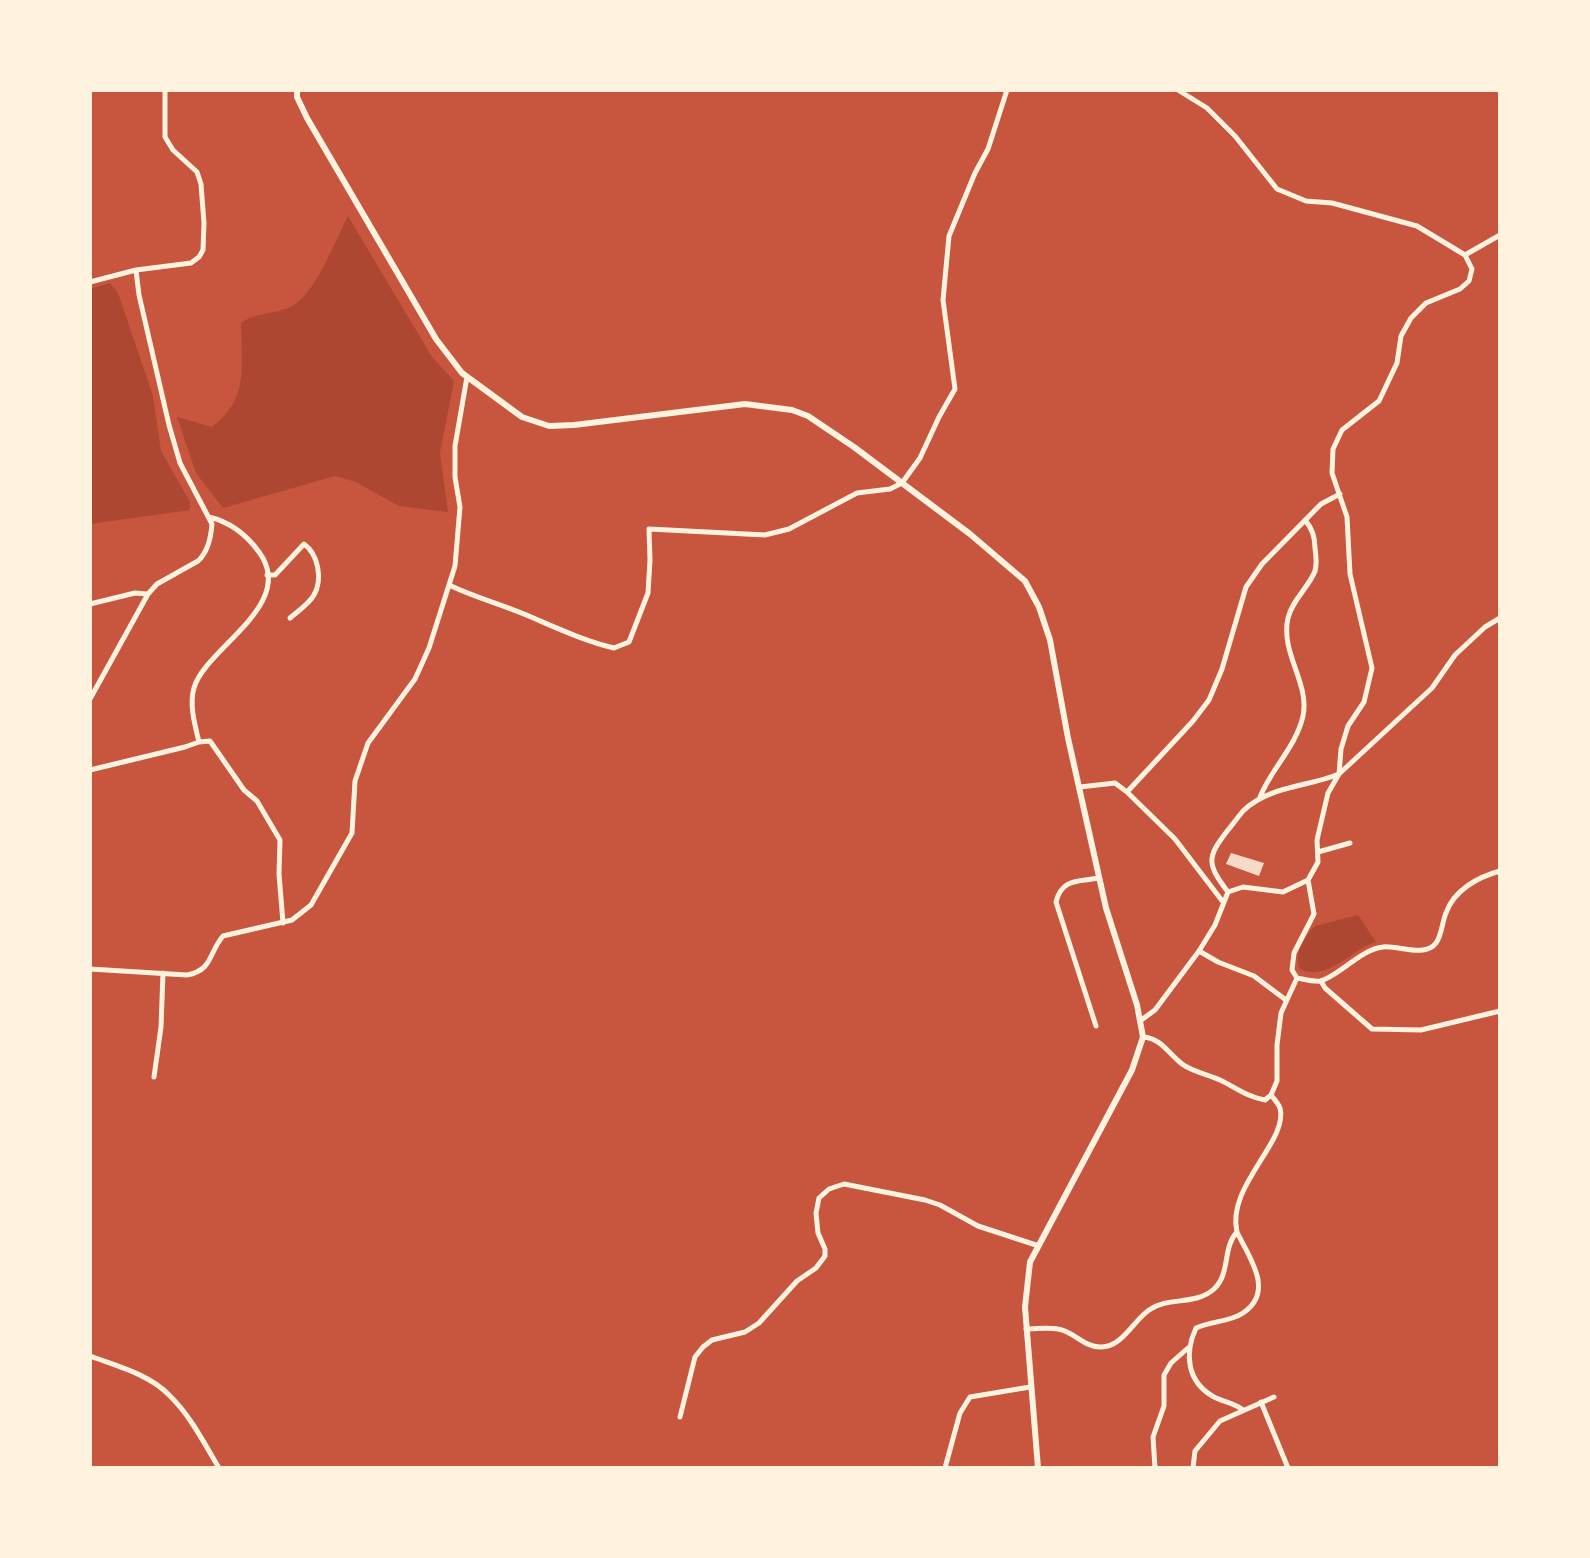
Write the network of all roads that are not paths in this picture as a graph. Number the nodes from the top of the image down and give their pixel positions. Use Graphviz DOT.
graph roads {
  1 [pos="165,90"];
  2 [pos="297,90"];
  3 [pos="1006,90"];
  4 [pos="1178,90"];
  5 [pos="1500,235"];
  6 [pos="1466,255"];
  7 [pos="136,270"];
  8 [pos="90,282"];
  9 [pos="468,378"];
  10 [pos="902,483"];
  11 [pos="1340,494"];
  12 [pos="209,517"];
  13 [pos="1305,520"];
  14 [pos="268,574"];
  15 [pos="449,585"];
  16 [pos="148,594"];
  17 [pos="90,604"];
  18 [pos="290,618"];
  19 [pos="1500,618"];
  20 [pos="90,699"];
  21 [pos="199,742"];
  22 [pos="90,770"];
  23 [pos="1339,774"];
  24 [pos="1080,788"];
  25 [pos="1128,792"];
  26 [pos="1259,799"];
  27 [pos="1350,843"];
  28 [pos="1318,852"];
  29 [pos="1500,871"];
  30 [pos="1099,878"];
  31 [pos="1308,880"];
  32 [pos="1228,892"];
  33 [pos="1224,902"];
  34 [pos="282,923"];
  35 [pos="1198,951"];
  36 [pos="90,969"];
  37 [pos="162,973"];
  38 [pos="1297,978"];
  39 [pos="1321,981"];
  40 [pos="1286,1000"];
  41 [pos="1500,1011"];
  42 [pos="1140,1021"];
  43 [pos="1096,1026"];
  44 [pos="1143,1036"];
  45 [pos="154,1078"];
  46 [pos="1271,1095"];
  47 [pos="1237,1232"];
  48 [pos="1038,1246"];
  49 [pos="1026,1329"];
  50 [pos="1188,1347"];
  51 [pos="90,1356"];
  52 [pos="1030,1387"];
  53 [pos="1274,1397"];
  54 [pos="1261,1402"];
  55 [pos="1243,1410"];
  56 [pos="680,1417"];
  57 [pos="219,1468"];
  58 [pos="945,1468"];
  59 [pos="1038,1468"];
  60 [pos="1155,1468"];
  61 [pos="1193,1468"];
  62 [pos="1288,1468"];
  1 -- 7 [label="street"];
  2 -- 9 [label="main road"];
  3 -- 10 [label="street"];
  4 -- 6 [label="street"];
  5 -- 6 [label="street"];
  6 -- 11 [label="street"];
  7 -- 8 [label="street"];
  7 -- 12 [label="street"];
  9 -- 10 [label="main road"];
  9 -- 15 [label="street"];
  10 -- 15 [label="street"];
  10 -- 24 [label="main road"];
  11 -- 13 [label="street"];
  11 -- 23 [label="street"];
  12 -- 14 [label="street"];
  12 -- 16 [label="street"];
  13 -- 25 [label="street"];
  13 -- 26 [label="street"];
  14 -- 18 [label="street"];
  14 -- 21 [label="street"];
  15 -- 34 [label="street"];
  16 -- 17 [label="street"];
  16 -- 20 [label="street"];
  19 -- 23 [label="street"];
  21 -- 22 [label="street"];
  21 -- 34 [label="street"];
  23 -- 26 [label="street"];
  23 -- 28 [label="street"];
  24 -- 25 [label="street"];
  24 -- 30 [label="main road"];
  25 -- 33 [label="street"];
  26 -- 32 [label="street"];
  27 -- 28 [label="street"];
  28 -- 31 [label="street"];
  29 -- 39 [label="street"];
  30 -- 42 [label="main road"];
  30 -- 43 [label="street"];
  31 -- 32 [label="street"];
  31 -- 38 [label="street"];
  32 -- 33 [label="street"];
  33 -- 35 [label="street"];
  34 -- 37 [label="street"];
  35 -- 40 [label="street"];
  35 -- 42 [label="street"];
  36 -- 37 [label="street"];
  37 -- 45 [label="street"];
  38 -- 39 [label="street"];
  38 -- 40 [label="street"];
  39 -- 41 [label="street"];
  40 -- 46 [label="street"];
  42 -- 44 [label="main road"];
  44 -- 46 [label="street"];
  44 -- 48 [label="main road"];
  46 -- 47 [label="street"];
  47 -- 49 [label="street"];
  47 -- 50 [label="street"];
  48 -- 49 [label="main road"];
  48 -- 56 [label="street"];
  49 -- 52 [label="main road"];
  50 -- 55 [label="street"];
  50 -- 60 [label="street"];
  51 -- 57 [label="street"];
  52 -- 58 [label="street"];
  52 -- 59 [label="main road"];
  53 -- 54 [label="street"];
  54 -- 55 [label="street"];
  54 -- 62 [label="street"];
  55 -- 61 [label="street"];
}
